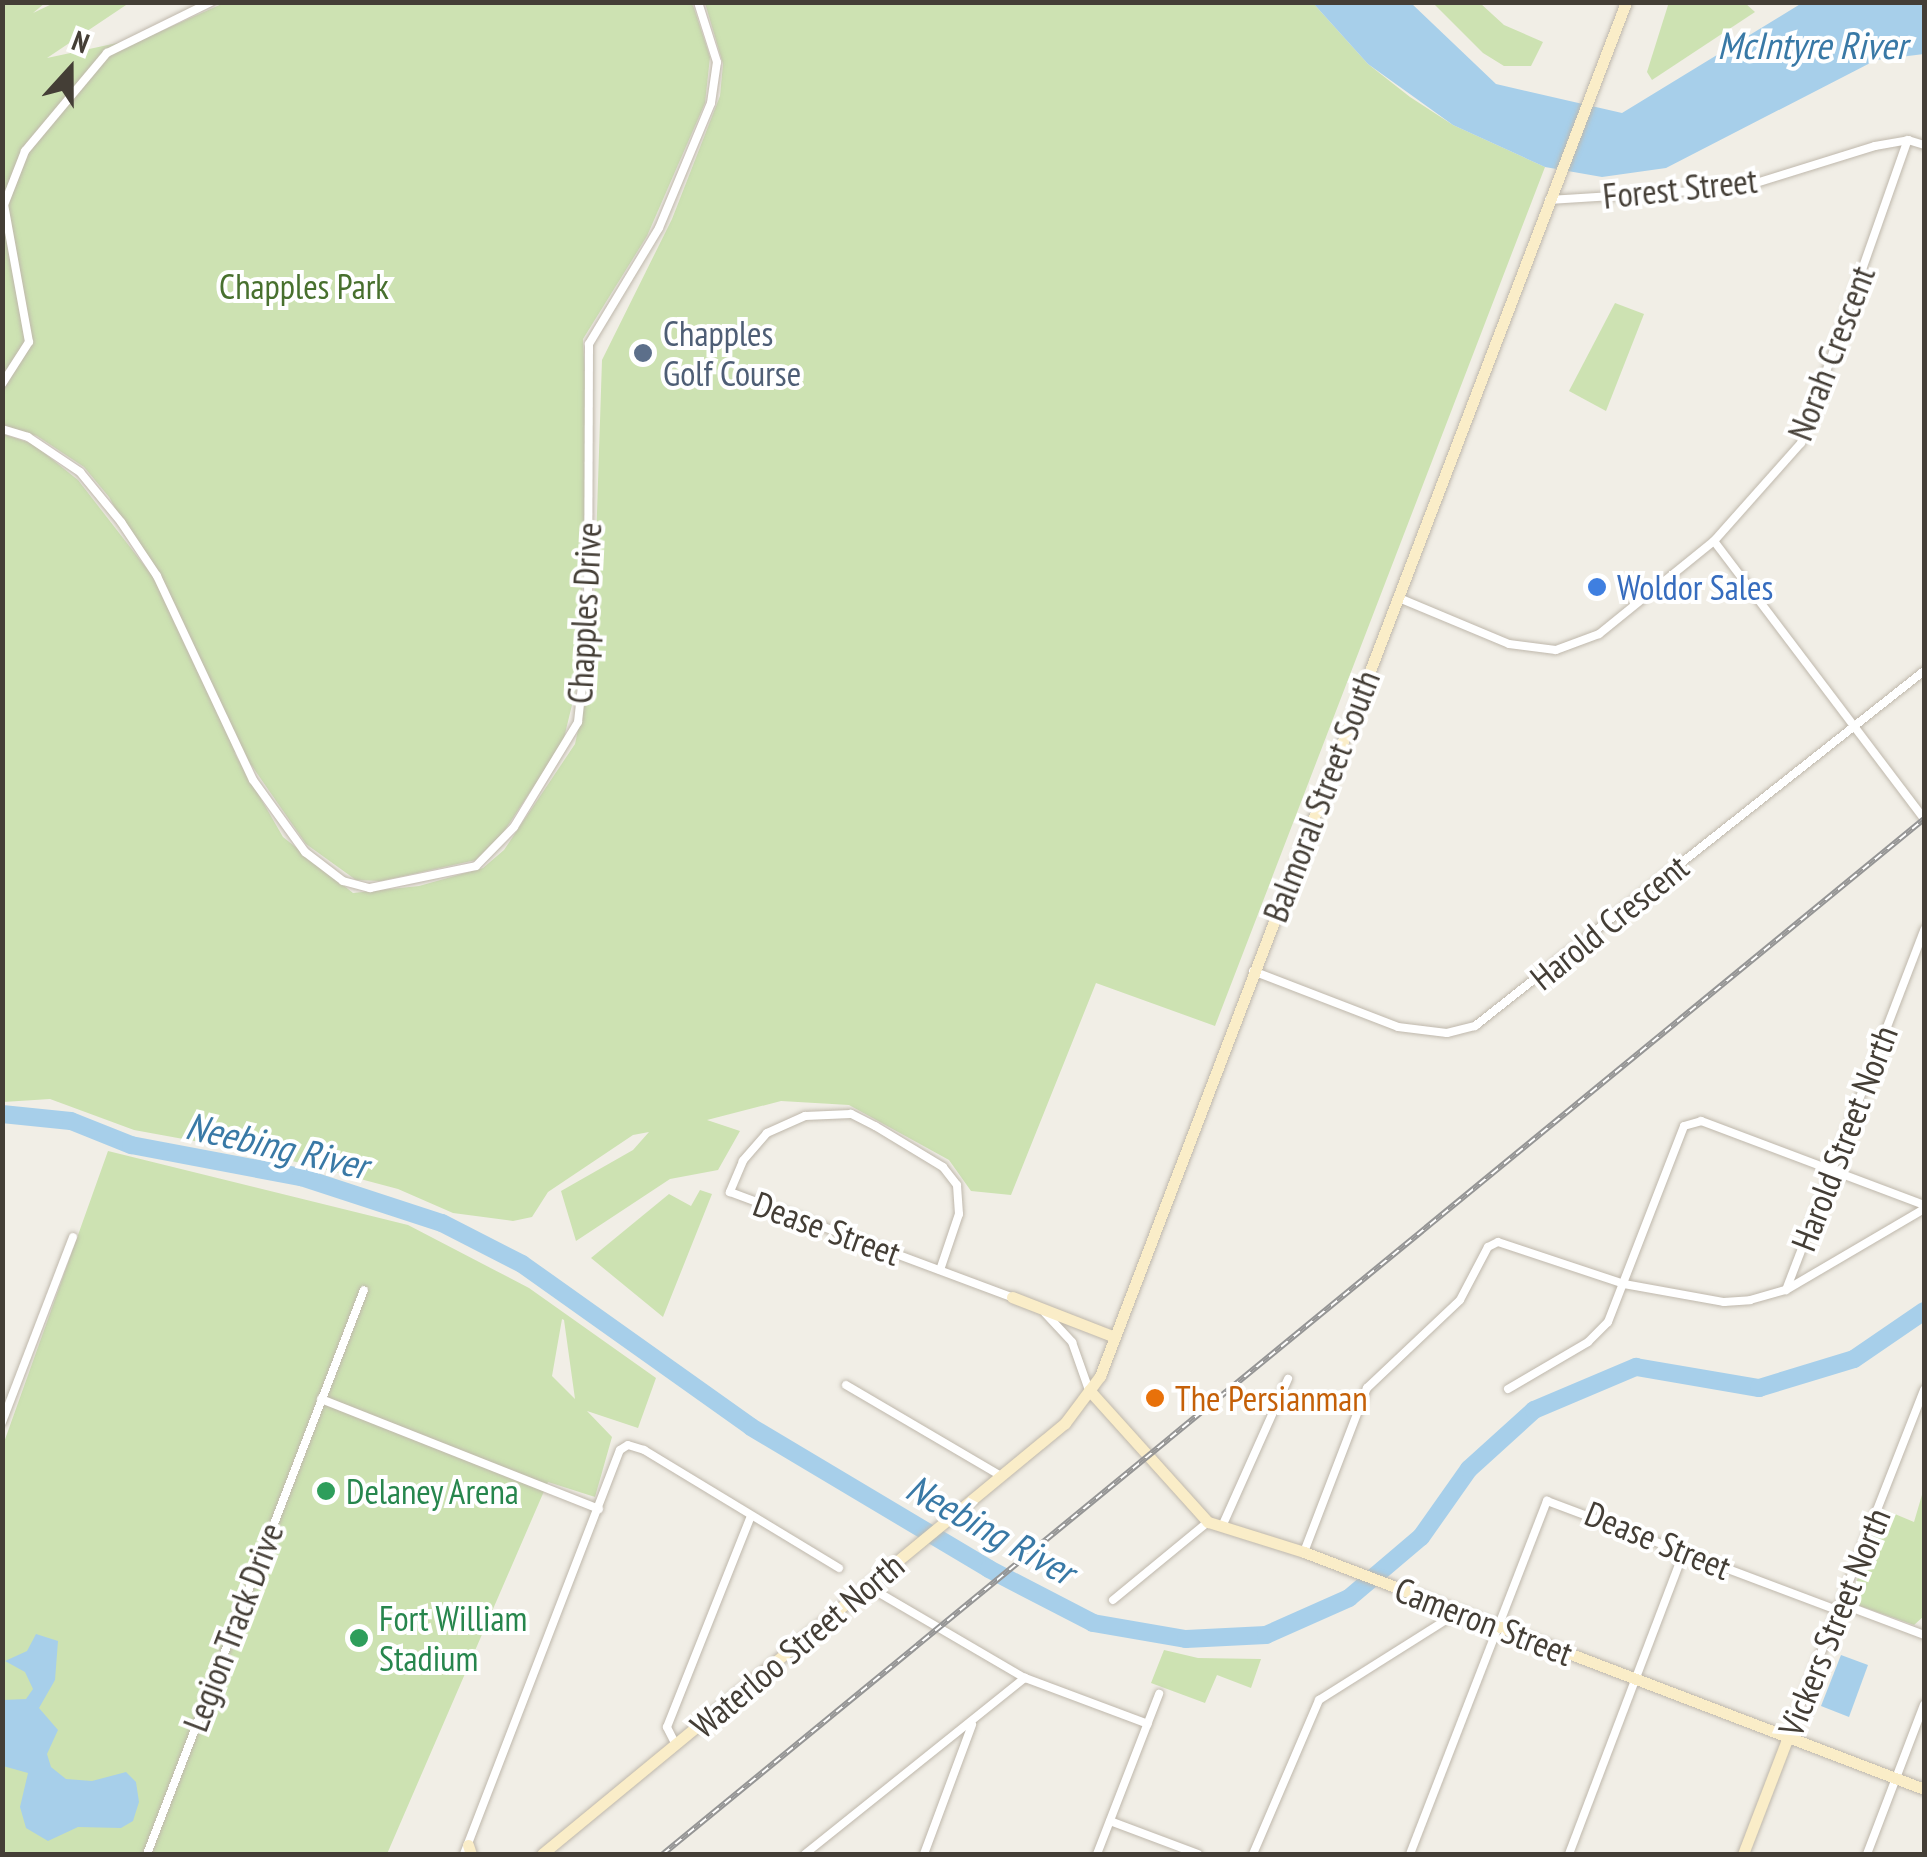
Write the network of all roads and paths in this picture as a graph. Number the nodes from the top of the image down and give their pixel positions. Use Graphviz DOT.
graph roads {
  1 [pos="211,2"];
  2 [pos="698,2"];
  3 [pos="1626,2"];
  4 [pos="1908,140"];
  5 [pos="1924,145"];
  6 [pos="1549,200"];
  7 [pos="2,384"];
  8 [pos="2,429"];
  9 [pos="1714,541"];
  10 [pos="1399,598"];
  11 [pos="1924,671"];
  12 [pos="1849,727"];
  13 [pos="1924,819"];
  14 [pos="1924,930"];
  15 [pos="1253,971"];
  16 [pos="1832,1171"];
  17 [pos="1924,1207"];
  18 [pos="72,1237"];
  19 [pos="940,1270"];
  20 [pos="1624,1284"];
  21 [pos="364,1290"];
  22 [pos="1786,1290"];
  23 [pos="1012,1297"];
  24 [pos="1115,1337"];
  25 [pos="1288,1379"];
  26 [pos="846,1385"];
  27 [pos="1508,1389"];
  28 [pos="1090,1390"];
  29 [pos="1924,1390"];
  30 [pos="321,1399"];
  31 [pos="2,1422"];
  32 [pos="1001,1476"];
  33 [pos="599,1509"];
  34 [pos="751,1516"];
  35 [pos="1208,1522"];
  36 [pos="1224,1522"];
  37 [pos="1684,1551"];
  38 [pos="1304,1552"];
  39 [pos="839,1568"];
  40 [pos="869,1587"];
  41 [pos="1113,1600"];
  42 [pos="1840,1608"];
  43 [pos="1458,1612"];
  44 [pos="1497,1627"];
  45 [pos="1924,1635"];
  46 [pos="1025,1678"];
  47 [pos="1635,1680"];
  48 [pos="1159,1694"];
  49 [pos="1924,1705"];
  50 [pos="974,1721"];
  51 [pos="1148,1724"];
  52 [pos="1788,1737"];
  53 [pos="676,1746"];
  54 [pos="1894,1779"];
  55 [pos="1924,1789"];
  56 [pos="1110,1821"];
  57 [pos="467,1851"];
  58 [pos="147,1854"];
  59 [pos="542,1854"];
  60 [pos="805,1854"];
  61 [pos="924,1854"];
  62 [pos="1097,1854"];
  63 [pos="1198,1854"];
  64 [pos="1253,1854"];
  65 [pos="1410,1854"];
  66 [pos="1568,1854"];
  67 [pos="1744,1854"];
  68 [pos="1867,1854"];
  1 -- 7 [label="street"];
  2 -- 8 [label="street, Chapples Drive"];
  3 -- 6 [label="main road, Balmoral Street South"];
  4 -- 5 [label="street"];
  4 -- 6 [label="street, Forest Street"];
  4 -- 9 [label="street, Norah Crescent"];
  6 -- 10 [label="main road, Balmoral Street South"];
  9 -- 10 [label="street, Norah Crescent"];
  9 -- 12 [label="street"];
  10 -- 15 [label="main road, Balmoral Street South"];
  11 -- 12 [label="street, Harold Crescent"];
  12 -- 13 [label="street"];
  12 -- 15 [label="street, Harold Crescent"];
  14 -- 16 [label="street, Harold Street North"];
  15 -- 24 [label="main road, Balmoral Street South"];
  16 -- 17 [label="street"];
  16 -- 20 [label="street"];
  16 -- 22 [label="street, Harold Street North"];
  17 -- 22 [label="street"];
  18 -- 31 [label="street"];
  19 -- 19 [label="street, Dease Street"];
  19 -- 23 [label="street, Dease Street"];
  20 -- 22 [label="street"];
  20 -- 27 [label="street"];
  20 -- 38 [label="street"];
  21 -- 30 [label="street, Legion Track Drive"];
  23 -- 24 [label="main road"];
  23 -- 28 [label="street, Dease Street"];
  24 -- 28 [label="main road, Balmoral Street South"];
  25 -- 36 [label="street"];
  26 -- 32 [label="street"];
  28 -- 32 [label="main road, Waterloo Street North"];
  28 -- 35 [label="main road"];
  29 -- 42 [label="street, Vickers Street North"];
  30 -- 33 [label="street"];
  30 -- 58 [label="street, Legion Track Drive"];
  32 -- 40 [label="main road, Waterloo Street North"];
  33 -- 34 [label="street"];
  33 -- 57 [label="street"];
  34 -- 39 [label="street"];
  34 -- 53 [label="street"];
  35 -- 36 [label="main road, Cameron Street"];
  35 -- 41 [label="street"];
  36 -- 38 [label="main road, Cameron Street"];
  37 -- 42 [label="street, Dease Street"];
  37 -- 44 [label="street, Dease Street"];
  37 -- 47 [label="street"];
  38 -- 43 [label="main road, Cameron Street"];
  40 -- 46 [label="street"];
  40 -- 53 [label="main road, Waterloo Street North"];
  42 -- 45 [label="street, Dease Street"];
  42 -- 52 [label="street, Vickers Street North"];
  43 -- 44 [label="main road, Cameron Street"];
  43 -- 64 [label="street"];
  44 -- 47 [label="main road, Cameron Street"];
  44 -- 65 [label="street"];
  46 -- 50 [label="street"];
  46 -- 51 [label="street"];
  47 -- 52 [label="main road, Cameron Street"];
  47 -- 66 [label="street"];
  48 -- 51 [label="street"];
  49 -- 54 [label="street"];
  50 -- 60 [label="street"];
  50 -- 61 [label="street"];
  51 -- 56 [label="street"];
  52 -- 54 [label="main road, Cameron Street"];
  52 -- 67 [label="main road, Vickers Street North"];
  53 -- 59 [label="main road, Waterloo Street North"];
  54 -- 55 [label="main road, Cameron Street"];
  54 -- 68 [label="street"];
  56 -- 62 [label="street"];
  56 -- 63 [label="street"];
}
